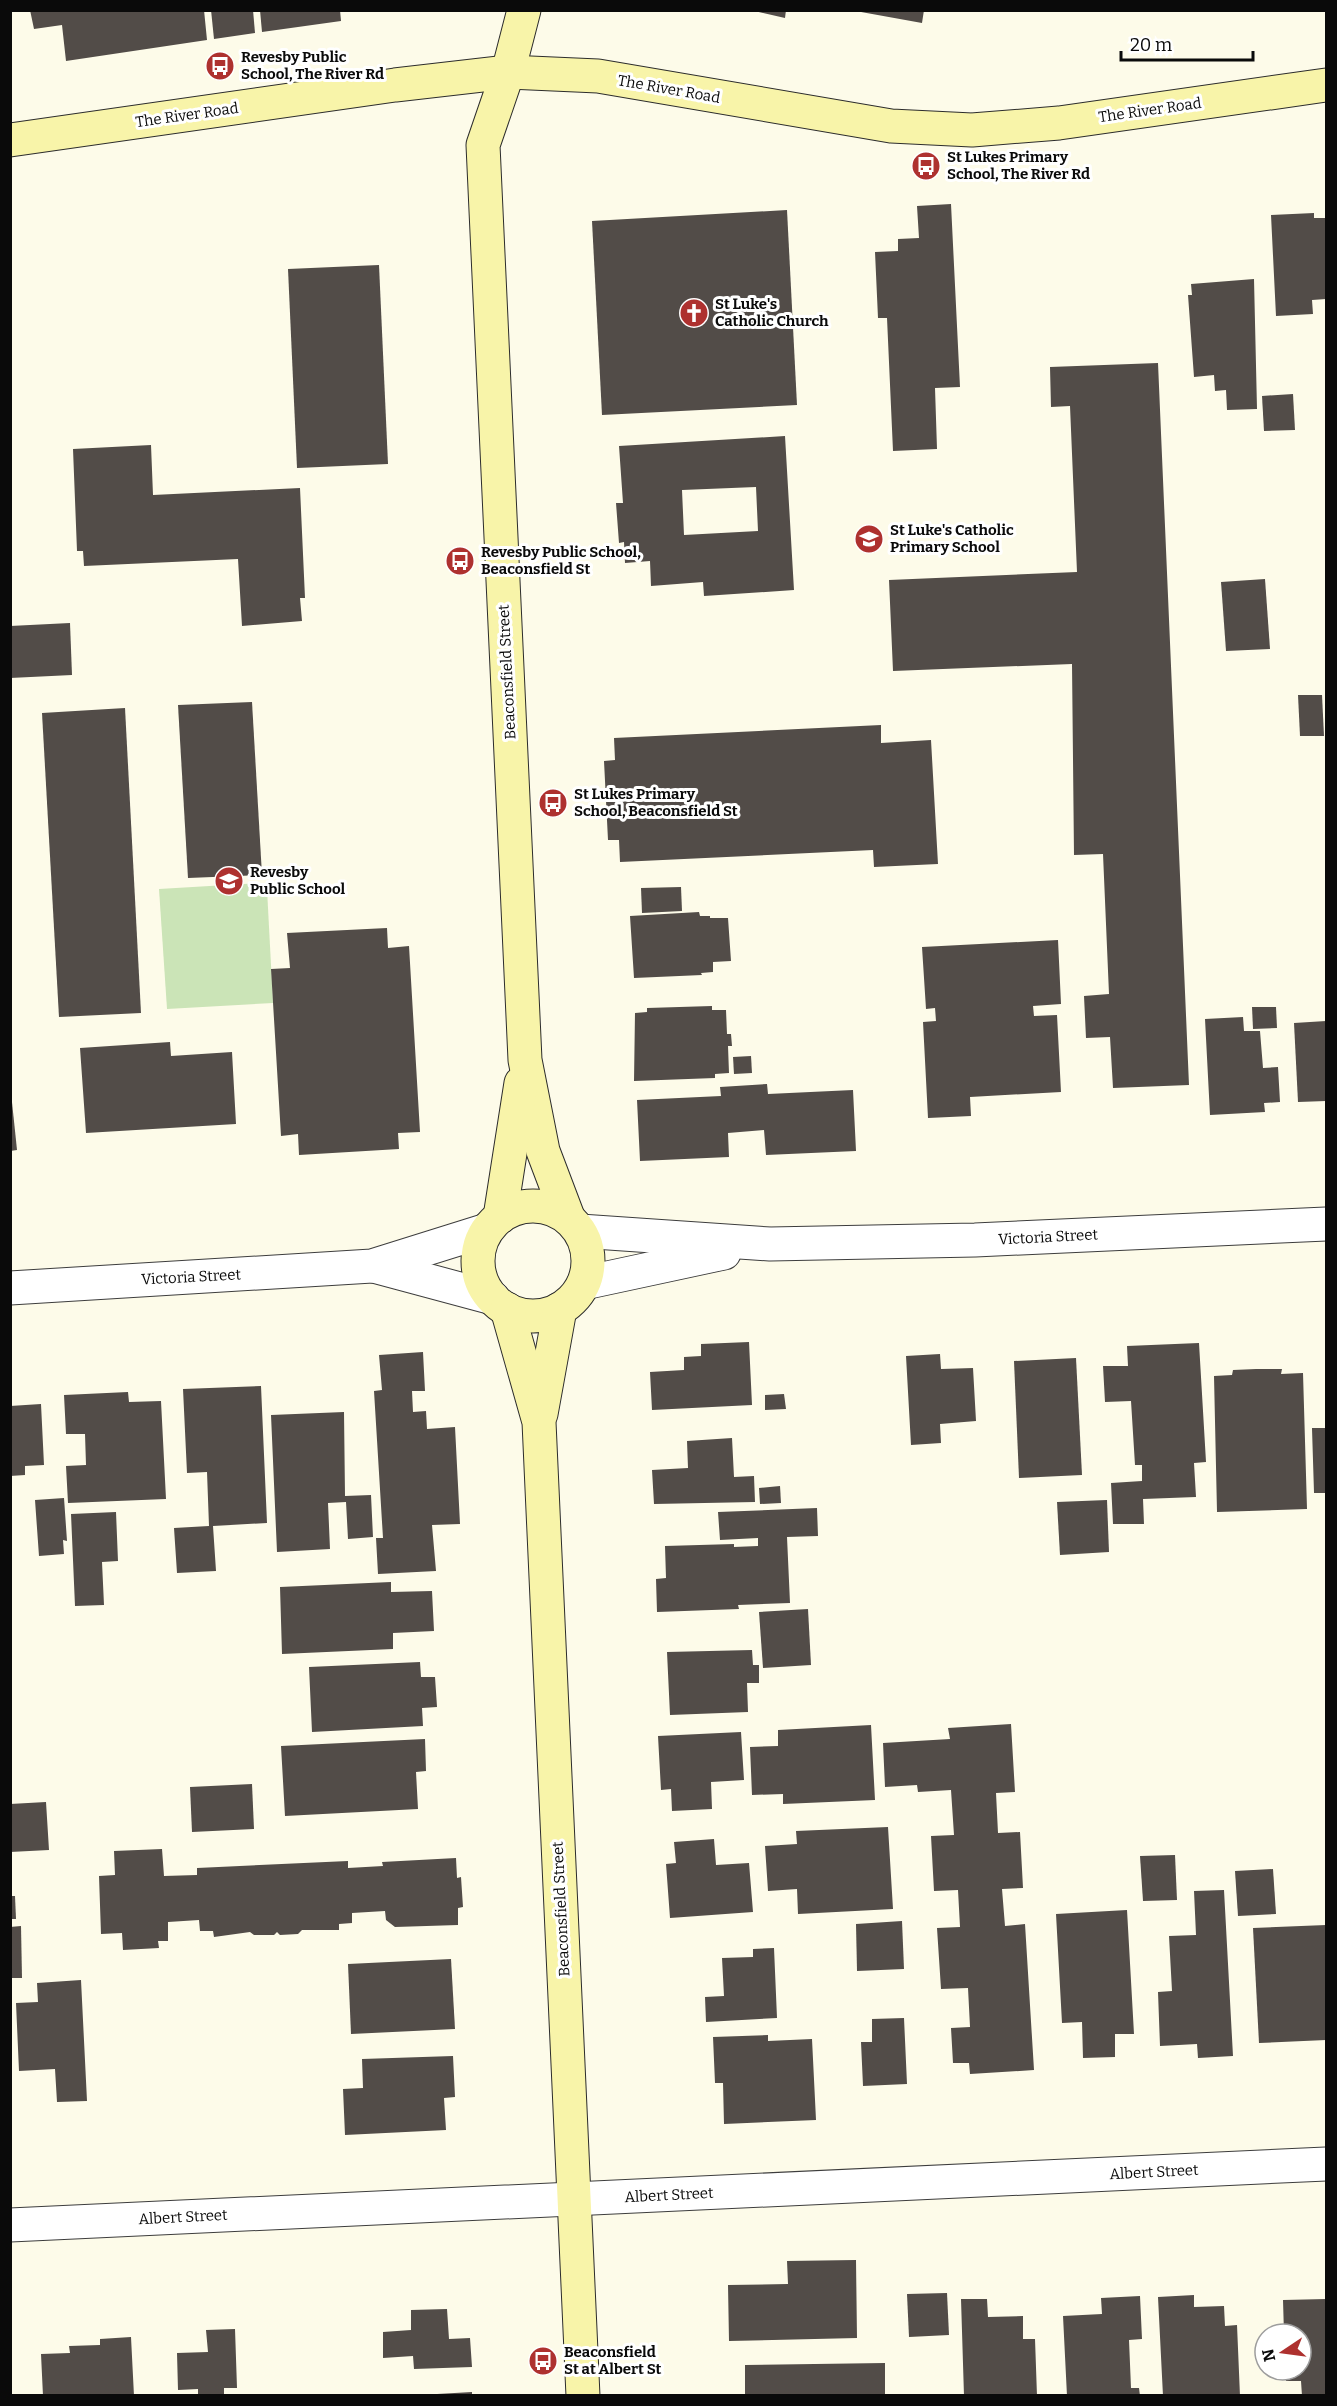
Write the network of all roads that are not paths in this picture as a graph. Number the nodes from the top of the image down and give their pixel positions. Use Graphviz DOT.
graph roads {
  1 [pos="524,10"];
  2 [pos="508,72"];
  3 [pos="1326,85"];
  4 [pos="10,140"];
  5 [pos="525,1060"];
  6 [pos="494,1224"];
  7 [pos="574,1224"];
  8 [pos="1326,1224"];
  9 [pos="770,1244"];
  10 [pos="372,1266"];
  11 [pos="584,1283"];
  12 [pos="10,1288"];
  13 [pos="500,1304"];
  14 [pos="560,1309"];
  15 [pos="539,1422"];
  16 [pos="1326,2164"];
  17 [pos="574,2200"];
  18 [pos="10,2225"];
  19 [pos="583,2396"];
  1 -- 2 [label="main road, Beaconsfield Street"];
  2 -- 3 [label="main road, The River Road"];
  2 -- 4 [label="main road, The River Road"];
  2 -- 5 [label="main road, Beaconsfield Street"];
  5 -- 6 [label="main road, Beaconsfield Street"];
  5 -- 7 [label="main road, Beaconsfield Street"];
  6 -- 7 [label="main road"];
  6 -- 10 [label="street, Victoria Street"];
  6 -- 13 [label="main road"];
  7 -- 9 [label="street, Victoria Street"];
  7 -- 11 [label="main road"];
  8 -- 9 [label="street, Victoria Street"];
  9 -- 11 [label="street, Victoria Street"];
  10 -- 12 [label="street, Victoria Street"];
  10 -- 13 [label="street, Victoria Street"];
  11 -- 14 [label="main road"];
  13 -- 14 [label="main road"];
  13 -- 15 [label="main road, Beaconsfield Street"];
  14 -- 15 [label="main road, Beaconsfield Street"];
  15 -- 17 [label="main road, Beaconsfield Street"];
  16 -- 17 [label="street, Albert Street"];
  17 -- 18 [label="street, Albert Street"];
  17 -- 19 [label="main road, Beaconsfield Street"];
}
